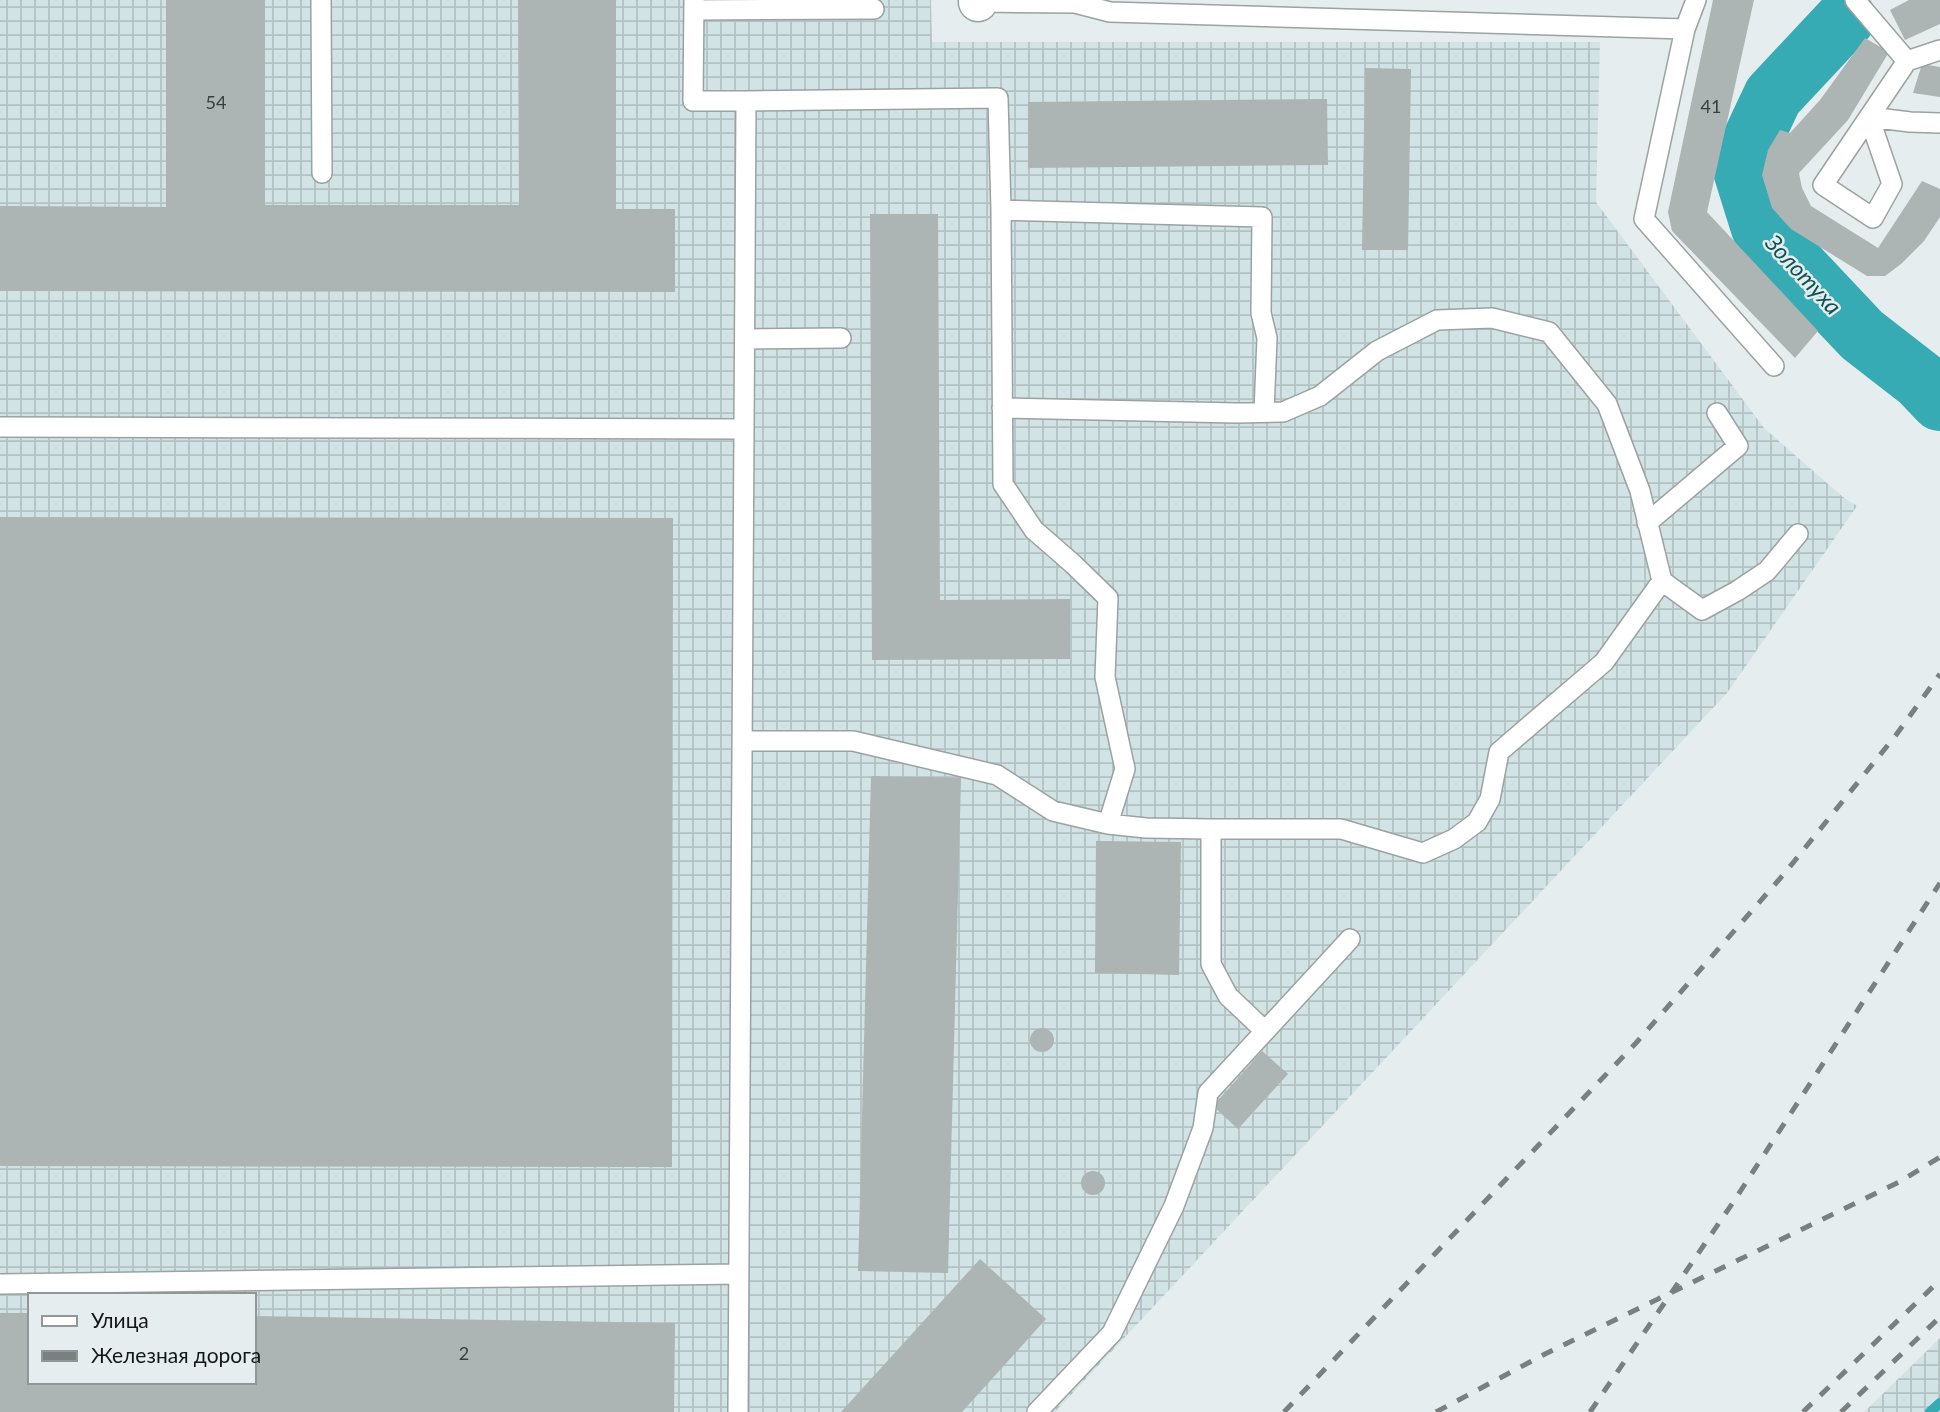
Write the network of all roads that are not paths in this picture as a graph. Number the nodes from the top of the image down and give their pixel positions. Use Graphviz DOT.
graph roads {
  1 [pos="321,0"];
  2 [pos="1696,0"];
  3 [pos="1856,0"];
  4 [pos="978,1"];
  5 [pos="694,5"];
  6 [pos="874,9"];
  7 [pos="1685,29"];
  8 [pos="1940,50"];
  9 [pos="1907,61"];
  10 [pos="746,101"];
  11 [pos="1869,117"];
  12 [pos="1940,123"];
  13 [pos="322,173"];
  14 [pos="1001,210"];
  15 [pos="841,338"];
  16 [pos="745,339"];
  17 [pos="1774,366"];
  18 [pos="1002,408"];
  19 [pos="1264,412"];
  20 [pos="1717,413"];
  21 [pos="0,427"];
  22 [pos="744,429"];
  23 [pos="1647,523"];
  24 [pos="1798,534"];
  25 [pos="1662,581"];
  26 [pos="742,741"];
  27 [pos="1108,824"];
  28 [pos="1211,829"];
  29 [pos="1350,939"];
  30 [pos="1265,1031"];
  31 [pos="739,1274"];
  32 [pos="0,1284"];
  33 [pos="738,1412"];
  34 [pos="1037,1412"];
  1 -- 13 [label="lane"];
  2 -- 7 [label="lane"];
  3 -- 9 [label="lane"];
  4 -- 7 [label="lane"];
  5 -- 6 [label="lane"];
  5 -- 10 [label="lane"];
  7 -- 17 [label="lane"];
  8 -- 9 [label="lane"];
  9 -- 11 [label="lane"];
  10 -- 14 [label="lane"];
  10 -- 16 [label="lane"];
  11 -- 11 [label="lane"];
  11 -- 12 [label="lane"];
  14 -- 18 [label="lane"];
  14 -- 19 [label="lane"];
  15 -- 16 [label="lane"];
  16 -- 22 [label="lane"];
  18 -- 19 [label="lane"];
  18 -- 27 [label="lane"];
  19 -- 23 [label="lane"];
  20 -- 23 [label="lane"];
  21 -- 22 [label="lane"];
  22 -- 26 [label="lane"];
  23 -- 25 [label="lane"];
  24 -- 25 [label="lane"];
  25 -- 28 [label="lane"];
  26 -- 27 [label="lane"];
  26 -- 31 [label="lane"];
  27 -- 28 [label="lane"];
  28 -- 30 [label="lane"];
  29 -- 30 [label="lane"];
  30 -- 34 [label="lane"];
  31 -- 32 [label="lane"];
  31 -- 33 [label="lane"];
}
